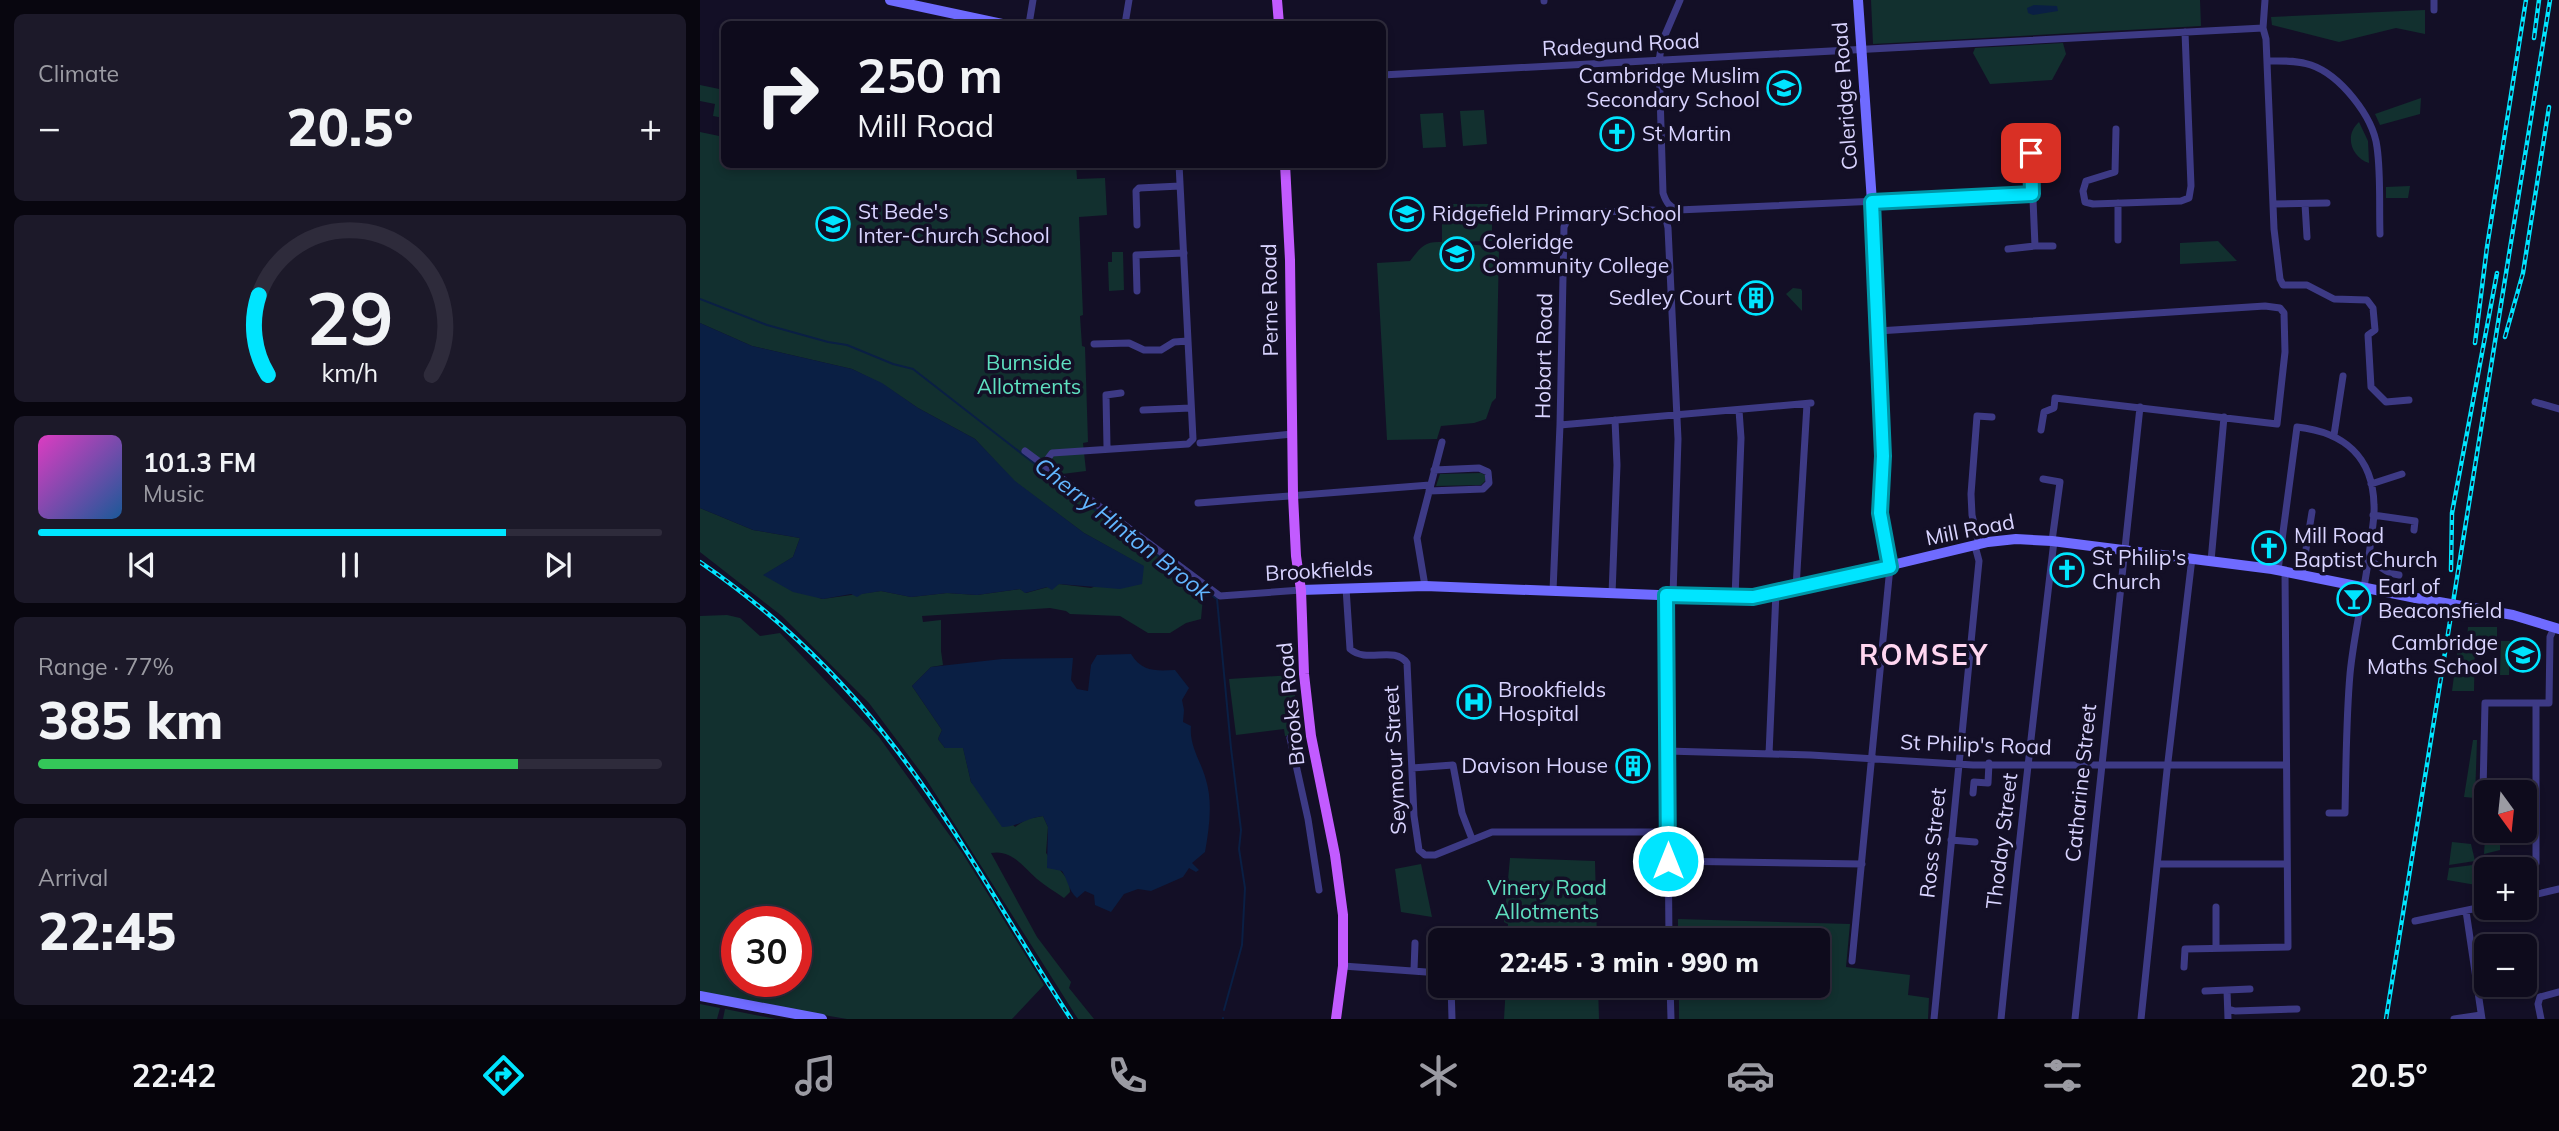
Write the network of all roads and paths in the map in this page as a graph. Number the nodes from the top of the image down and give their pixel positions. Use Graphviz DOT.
graph roads {
  1 [pos="890,0"];
  2 [pos="1033,0"];
  3 [pos="1129,0"];
  4 [pos="1278,0"];
  5 [pos="1681,0"];
  6 [pos="1858,0"];
  7 [pos="2265,0"];
  8 [pos="2434,0"];
  9 [pos="930,4"];
  10 [pos="2434,10"];
  11 [pos="991,21"];
  12 [pos="1030,21"];
  13 [pos="1126,21"];
  14 [pos="1279,21"];
  15 [pos="2263,28"];
  16 [pos="2185,33"];
  17 [pos="1861,50"];
  18 [pos="1659,61"];
  19 [pos="2268,61"];
  20 [pos="1386,75"];
  21 [pos="2116,129"];
  22 [pos="2052,152"];
  23 [pos="2031,153"];
  24 [pos="2011,154"];
  25 [pos="1179,168"];
  26 [pos="1285,168"];
  27 [pos="1180,186"];
  28 [pos="2032,194"];
  29 [pos="1872,202"];
  30 [pos="2118,203"];
  31 [pos="2327,203"];
  32 [pos="2273,204"];
  33 [pos="2305,204"];
  34 [pos="1137,225"];
  35 [pos="2380,234"];
  36 [pos="2307,237"];
  37 [pos="2118,240"];
  38 [pos="2035,246"];
  39 [pos="2053,246"];
  40 [pos="2008,249"];
  41 [pos="1184,253"];
  42 [pos="1137,291"];
  43 [pos="1878,331"];
  44 [pos="1188,341"];
  45 [pos="1094,344"];
  46 [pos="2343,376"];
  47 [pos="2055,389"];
  48 [pos="1121,393"];
  49 [pos="2055,398"];
  50 [pos="2409,400"];
  51 [pos="2535,402"];
  52 [pos="2140,407"];
  53 [pos="1191,408"];
  54 [pos="2559,409"];
  55 [pos="1143,410"];
  56 [pos="1740,410"];
  57 [pos="1676,414"];
  58 [pos="1992,417"];
  59 [pos="2224,417"];
  60 [pos="1615,420"];
  61 [pos="1560,425"];
  62 [pos="2041,430"];
  63 [pos="1292,434"];
  64 [pos="2334,435"];
  65 [pos="1442,442"];
  66 [pos="1200,443"];
  67 [pos="1107,447"];
  68 [pos="1025,451"];
  69 [pos="1043,465"];
  70 [pos="1434,470"];
  71 [pos="2402,474"];
  72 [pos="2043,480"];
  73 [pos="2371,484"];
  74 [pos="1430,488"];
  75 [pos="1293,495"];
  76 [pos="1198,503"];
  77 [pos="2312,512"];
  78 [pos="2374,515"];
  79 [pos="2414,530"];
  80 [pos="2053,541"];
  81 [pos="1977,545"];
  82 [pos="2124,551"];
  83 [pos="2192,558"];
  84 [pos="2211,561"];
  85 [pos="2368,561"];
  86 [pos="1890,567"];
  87 [pos="2281,571"];
  88 [pos="2302,574"];
  89 [pos="2394,575"];
  90 [pos="1425,586"];
  91 [pos="2366,587"];
  92 [pos="1346,588"];
  93 [pos="1796,588"];
  94 [pos="1301,590"];
  95 [pos="1553,592"];
  96 [pos="1776,592"];
  97 [pos="1612,594"];
  98 [pos="1669,595"];
  99 [pos="1735,598"];
  100 [pos="2556,628"];
  101 [pos="2536,703"];
  102 [pos="1290,738"];
  103 [pos="1667,751"];
  104 [pos="1769,754"];
  105 [pos="1871,756"];
  106 [pos="1959,764"];
  107 [pos="1985,764"];
  108 [pos="2285,765"];
  109 [pos="2029,766"];
  110 [pos="2101,766"];
  111 [pos="2167,766"];
  112 [pos="1412,768"];
  113 [pos="2483,780"];
  114 [pos="2536,780"];
  115 [pos="1973,793"];
  116 [pos="2329,813"];
  117 [pos="1326,814"];
  118 [pos="1308,820"];
  119 [pos="1667,832"];
  120 [pos="1472,839"];
  121 [pos="1951,840"];
  122 [pos="1975,842"];
  123 [pos="1668,861"];
  124 [pos="1862,864"];
  125 [pos="2158,864"];
  126 [pos="2286,864"];
  127 [pos="2559,889"];
  128 [pos="1319,890"];
  129 [pos="2537,894"];
  130 [pos="2216,907"];
  131 [pos="2474,909"];
  132 [pos="2466,911"];
  133 [pos="2415,921"];
  134 [pos="1669,928"];
  135 [pos="1415,943"];
  136 [pos="2216,948"];
  137 [pos="1852,961"];
  138 [pos="1343,966"];
  139 [pos="2184,967"];
  140 [pos="1414,970"];
  141 [pos="1428,972"];
  142 [pos="2250,989"];
  143 [pos="2227,990"];
  144 [pos="2205,991"];
  145 [pos="2559,992"];
  146 [pos="700,996"];
  147 [pos="1451,998"];
  148 [pos="1670,998"];
  149 [pos="2228,1009"];
  150 [pos="2297,1009"];
  151 [pos="2482,1017"];
  152 [pos="822,1019"];
  153 [pos="1336,1019"];
  154 [pos="1452,1019"];
  155 [pos="1671,1019"];
  156 [pos="1934,1019"];
  157 [pos="2001,1019"];
  158 [pos="2075,1019"];
  159 [pos="2141,1019"];
  160 [pos="2228,1019"];
  161 [pos="2454,1019"];
  162 [pos="2541,1019"];
  1 -- 9 [label="street"];
  2 -- 12 [label="street"];
  3 -- 13 [label="street"];
  4 -- 14 [label="main road"];
  5 -- 18 [label="street"];
  6 -- 17 [label="street, Coleridge Road"];
  7 -- 15 [label="street"];
  8 -- 10 [label="street"];
  9 -- 11 [label="street"];
  15 -- 16 [label="street, Radegund Road"];
  15 -- 19 [label="street"];
  16 -- 17 [label="street, Radegund Road"];
  16 -- 30 [label="street"];
  17 -- 18 [label="street, Radegund Road"];
  17 -- 29 [label="street, Coleridge Road"];
  18 -- 20 [label="street, Radegund Road"];
  18 -- 29 [label="street"];
  19 -- 32 [label="street"];
  19 -- 35 [label="street"];
  21 -- 30 [label="street"];
  22 -- 23 [label="street"];
  23 -- 24 [label="street"];
  23 -- 28 [label="street"];
  25 -- 27 [label="street"];
  26 -- 63 [label="main road, Perne Road"];
  27 -- 34 [label="street"];
  27 -- 41 [label="street"];
  28 -- 29 [label="street"];
  28 -- 38 [label="street"];
  29 -- 43 [label="street, Coleridge Road"];
  30 -- 37 [label="street"];
  31 -- 33 [label="street"];
  32 -- 33 [label="street"];
  32 -- 50 [label="street"];
  33 -- 36 [label="street"];
  38 -- 39 [label="street"];
  38 -- 40 [label="street"];
  41 -- 42 [label="street"];
  41 -- 44 [label="street"];
  43 -- 59 [label="street"];
  43 -- 86 [label="street, Coleridge Road"];
  44 -- 45 [label="street"];
  44 -- 53 [label="street"];
  46 -- 64 [label="street"];
  47 -- 49 [label="street"];
  48 -- 67 [label="street"];
  49 -- 52 [label="street"];
  49 -- 62 [label="street"];
  51 -- 54 [label="street"];
  52 -- 59 [label="street"];
  52 -- 82 [label="street, Catharine Street"];
  53 -- 55 [label="street"];
  53 -- 67 [label="street"];
  56 -- 57 [label="street"];
  56 -- 93 [label="street"];
  56 -- 99 [label="street"];
  57 -- 60 [label="street"];
  57 -- 61 [label="street, Hobart Road"];
  57 -- 98 [label="street"];
  58 -- 81 [label="street, Ross Street"];
  59 -- 84 [label="street"];
  60 -- 61 [label="street"];
  60 -- 97 [label="street"];
  61 -- 95 [label="street, Hobart Road"];
  63 -- 66 [label="street"];
  63 -- 75 [label="main road, Perne Road"];
  64 -- 73 [label="street"];
  64 -- 87 [label="street"];
  65 -- 70 [label="street"];
  67 -- 69 [label="street"];
  68 -- 69 [label="street"];
  69 -- 94 [label="street, Brookfields"];
  70 -- 74 [label="street"];
  70 -- 74 [label="street"];
  71 -- 73 [label="street"];
  72 -- 80 [label="street, Thoday Street"];
  73 -- 78 [label="street"];
  74 -- 75 [label="street"];
  74 -- 90 [label="street"];
  75 -- 76 [label="street"];
  75 -- 94 [label="main road, Perne Road"];
  77 -- 88 [label="street"];
  78 -- 79 [label="street"];
  78 -- 85 [label="street"];
  80 -- 81 [label="street, Mill Road"];
  80 -- 82 [label="street, Mill Road"];
  80 -- 109 [label="street, Thoday Street"];
  81 -- 86 [label="street, Mill Road"];
  81 -- 106 [label="street, Ross Street"];
  82 -- 83 [label="street, Mill Road"];
  82 -- 110 [label="street, Catharine Street"];
  83 -- 84 [label="street, Mill Road"];
  83 -- 111 [label="street"];
  84 -- 87 [label="street, Mill Road"];
  85 -- 89 [label="street"];
  85 -- 91 [label="street"];
  86 -- 93 [label="street, Mill Road"];
  86 -- 105 [label="street"];
  87 -- 88 [label="street, Mill Road"];
  87 -- 108 [label="street"];
  88 -- 91 [label="street, Mill Road"];
  90 -- 92 [label="street, Brookfields"];
  90 -- 95 [label="street, Mill Road"];
  91 -- 100 [label="street, Mill Road, bridge"];
  91 -- 116 [label="street"];
  92 -- 94 [label="street, Brookfields"];
  92 -- 112 [label="street, Seymour Street"];
  93 -- 96 [label="street, Mill Road"];
  94 -- 117 [label="main road, Brooks Road"];
  95 -- 97 [label="street, Mill Road"];
  96 -- 99 [label="street, Mill Road"];
  96 -- 104 [label="street"];
  97 -- 98 [label="street, Mill Road"];
  98 -- 99 [label="street, Mill Road"];
  98 -- 103 [label="street"];
  100 -- 101 [label="street"];
  101 -- 113 [label="street"];
  101 -- 114 [label="street"];
  102 -- 118 [label="street, Brooks Road"];
  103 -- 104 [label="street, St Philip's Road"];
  103 -- 119 [label="street"];
  104 -- 105 [label="street, St Philip's Road"];
  105 -- 106 [label="street, St Philip's Road"];
  105 -- 124 [label="street"];
  106 -- 107 [label="street, St Philip's Road"];
  106 -- 121 [label="street, Ross Street"];
  107 -- 109 [label="street, St Philip's Road"];
  107 -- 115 [label="street"];
  108 -- 111 [label="street, St Philip's Road"];
  108 -- 126 [label="street"];
  109 -- 110 [label="street, St Philip's Road"];
  109 -- 157 [label="street, Thoday Street"];
  110 -- 111 [label="street, St Philip's Road"];
  110 -- 158 [label="street, Catharine Street"];
  111 -- 125 [label="street"];
  112 -- 120 [label="street"];
  112 -- 120 [label="street, Seymour Street"];
  117 -- 118 [label="street"];
  117 -- 138 [label="main road, Brooks Road"];
  118 -- 128 [label="street, Brooks Road"];
  119 -- 120 [label="street, Seymour Street"];
  119 -- 123 [label="street"];
  121 -- 122 [label="street"];
  121 -- 156 [label="street, Ross Street"];
  123 -- 124 [label="street"];
  123 -- 134 [label="street"];
  124 -- 137 [label="street"];
  125 -- 126 [label="street"];
  125 -- 159 [label="street"];
  126 -- 136 [label="street"];
  127 -- 129 [label="street"];
  130 -- 136 [label="street"];
  131 -- 132 [label="street"];
  132 -- 133 [label="street"];
  132 -- 151 [label="street"];
  135 -- 140 [label="street"];
  136 -- 139 [label="street"];
  138 -- 140 [label="street"];
  138 -- 153 [label="main road, Brooks Road"];
  140 -- 141 [label="street"];
  142 -- 143 [label="street"];
  143 -- 144 [label="street"];
  143 -- 149 [label="street"];
  145 -- 162 [label="street"];
  146 -- 152 [label="street"];
  147 -- 154 [label="street"];
  148 -- 155 [label="street"];
  149 -- 150 [label="street"];
  149 -- 160 [label="street"];
  151 -- 161 [label="street"];
}
